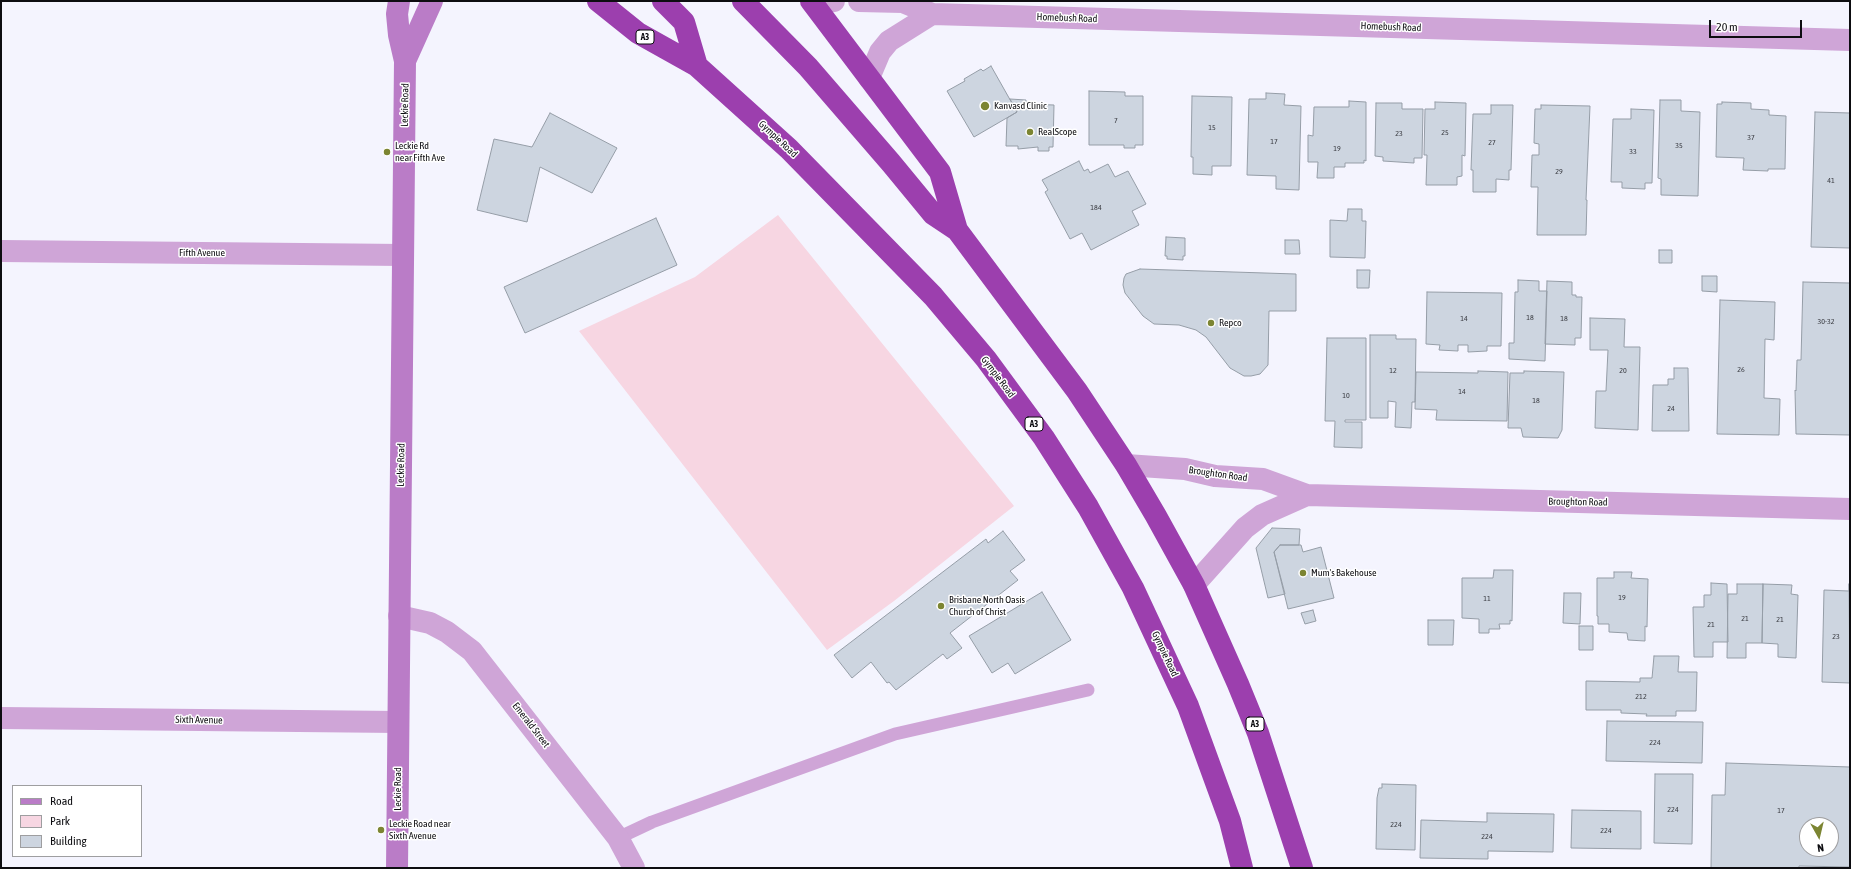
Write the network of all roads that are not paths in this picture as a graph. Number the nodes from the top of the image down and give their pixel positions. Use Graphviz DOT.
graph roads {
  1 [pos="399,1"];
  2 [pos="432,1"];
  3 [pos="598,1"];
  4 [pos="663,1"];
  5 [pos="743,1"];
  6 [pos="859,1"];
  7 [pos="819,2"];
  8 [pos="932,14"];
  9 [pos="1850,40"];
  10 [pos="406,61"];
  11 [pos="698,66"];
  12 [pos="869,78"];
  13 [pos="957,230"];
  14 [pos="1,251"];
  15 [pos="403,255"];
  16 [pos="1126,465"];
  17 [pos="1307,495"];
  18 [pos="1850,509"];
  19 [pos="1194,585"];
  20 [pos="399,616"];
  21 [pos="1088,690"];
  22 [pos="1,718"];
  23 [pos="398,722"];
  24 [pos="618,838"];
  25 [pos="397,868"];
  26 [pos="634,868"];
  27 [pos="1242,868"];
  28 [pos="1302,868"];
  1 -- 10 [label="street, Leckie Road"];
  2 -- 10 [label="street, Leckie Road"];
  3 -- 11 [label="highway, Gympie Road / A3"];
  4 -- 11 [label="highway"];
  5 -- 13 [label="highway"];
  6 -- 8 [label="street, Homebush Road"];
  7 -- 12 [label="highway, A3"];
  8 -- 9 [label="street, Homebush Road"];
  8 -- 12 [label="street"];
  10 -- 15 [label="street, Leckie Road"];
  11 -- 27 [label="highway, Gympie Road / A3"];
  12 -- 13 [label="highway, A3"];
  13 -- 16 [label="highway, A3"];
  14 -- 15 [label="street, Fifth Avenue"];
  15 -- 20 [label="street, Leckie Road"];
  16 -- 17 [label="street, Broughton Road"];
  16 -- 19 [label="highway, A3"];
  17 -- 18 [label="street, Broughton Road"];
  17 -- 19 [label="street, Broughton Road"];
  19 -- 28 [label="highway, A3"];
  20 -- 23 [label="street, Leckie Road"];
  20 -- 24 [label="street, Emerald Street"];
  21 -- 24 [label="lane"];
  22 -- 23 [label="street, Sixth Avenue"];
  23 -- 25 [label="street, Leckie Road"];
  24 -- 26 [label="street, Emerald Street"];
}
